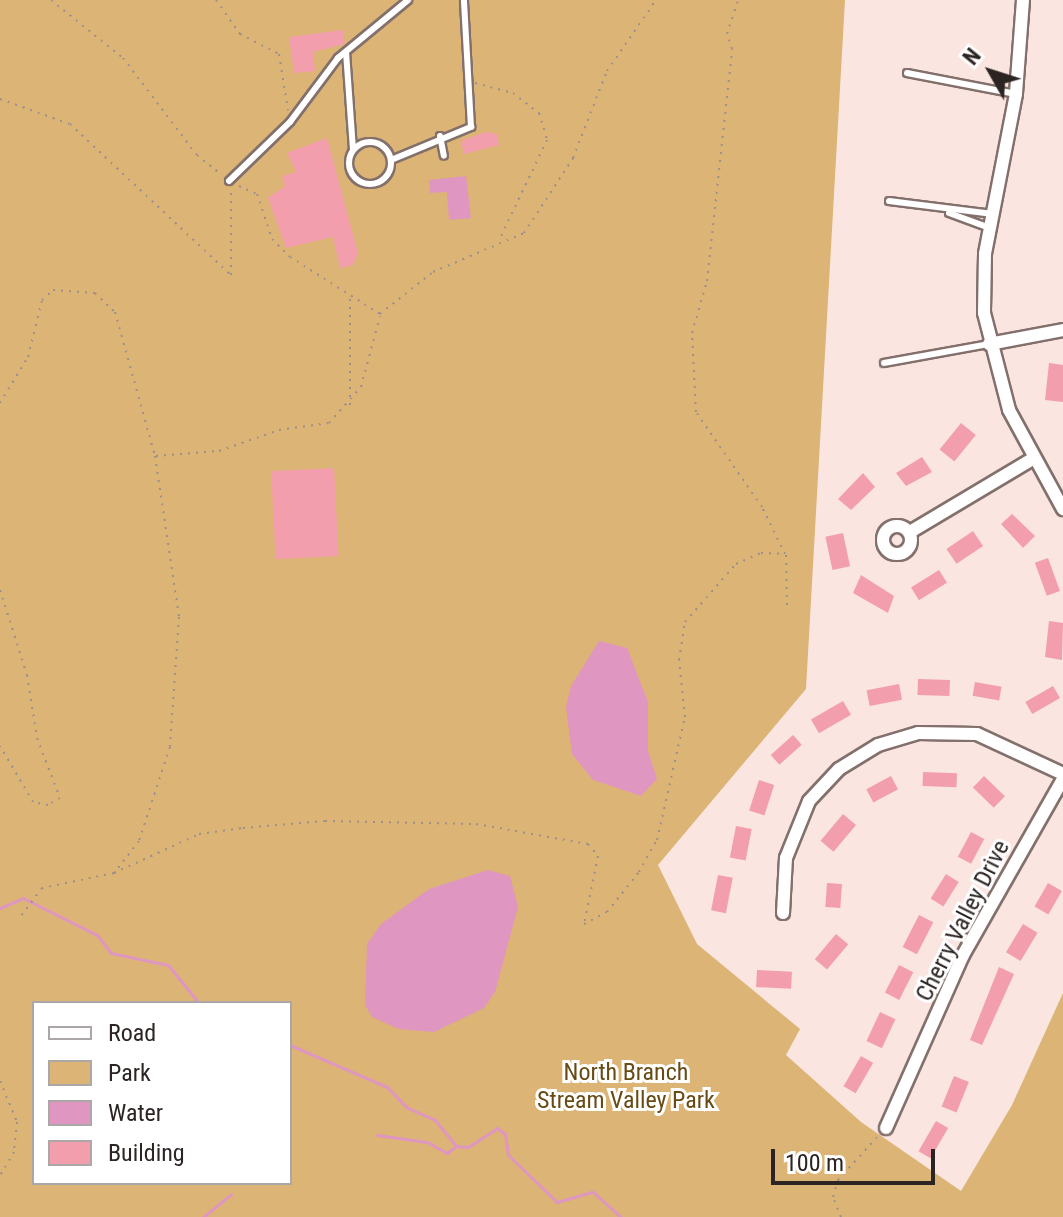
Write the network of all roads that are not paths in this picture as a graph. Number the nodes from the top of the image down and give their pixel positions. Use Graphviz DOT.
graph roads {
  1 [pos="408,0"];
  2 [pos="464,0"];
  3 [pos="1023,0"];
  4 [pos="346,52"];
  5 [pos="907,73"];
  6 [pos="1016,94"];
  7 [pos="440,136"];
  8 [pos="353,150"];
  9 [pos="444,156"];
  10 [pos="391,160"];
  11 [pos="229,181"];
  12 [pos="889,201"];
  13 [pos="949,213"];
  14 [pos="993,214"];
  15 [pos="990,228"];
  16 [pos="1063,330"];
  17 [pos="989,344"];
  18 [pos="884,363"];
  19 [pos="1034,458"];
  20 [pos="1063,509"];
  21 [pos="910,532"];
  22 [pos="1063,776"];
  23 [pos="783,913"];
  24 [pos="886,1128"];
  1 -- 4 [label="lane"];
  2 -- 7 [label="lane"];
  3 -- 6 [label="street"];
  4 -- 8 [label="lane"];
  4 -- 11 [label="lane"];
  5 -- 6 [label="lane"];
  6 -- 14 [label="street"];
  7 -- 9 [label="lane"];
  7 -- 10 [label="lane"];
  8 -- 10 [label="lane"];
  8 -- 10 [label="lane"];
  12 -- 13 [label="lane"];
  13 -- 14 [label="lane"];
  13 -- 15 [label="lane"];
  14 -- 15 [label="street"];
  15 -- 17 [label="street"];
  16 -- 17 [label="street"];
  17 -- 18 [label="lane"];
  17 -- 19 [label="street"];
  19 -- 20 [label="street"];
  19 -- 21 [label="street"];
  22 -- 23 [label="street"];
  22 -- 24 [label="street, Cherry Valley Drive"];
}
